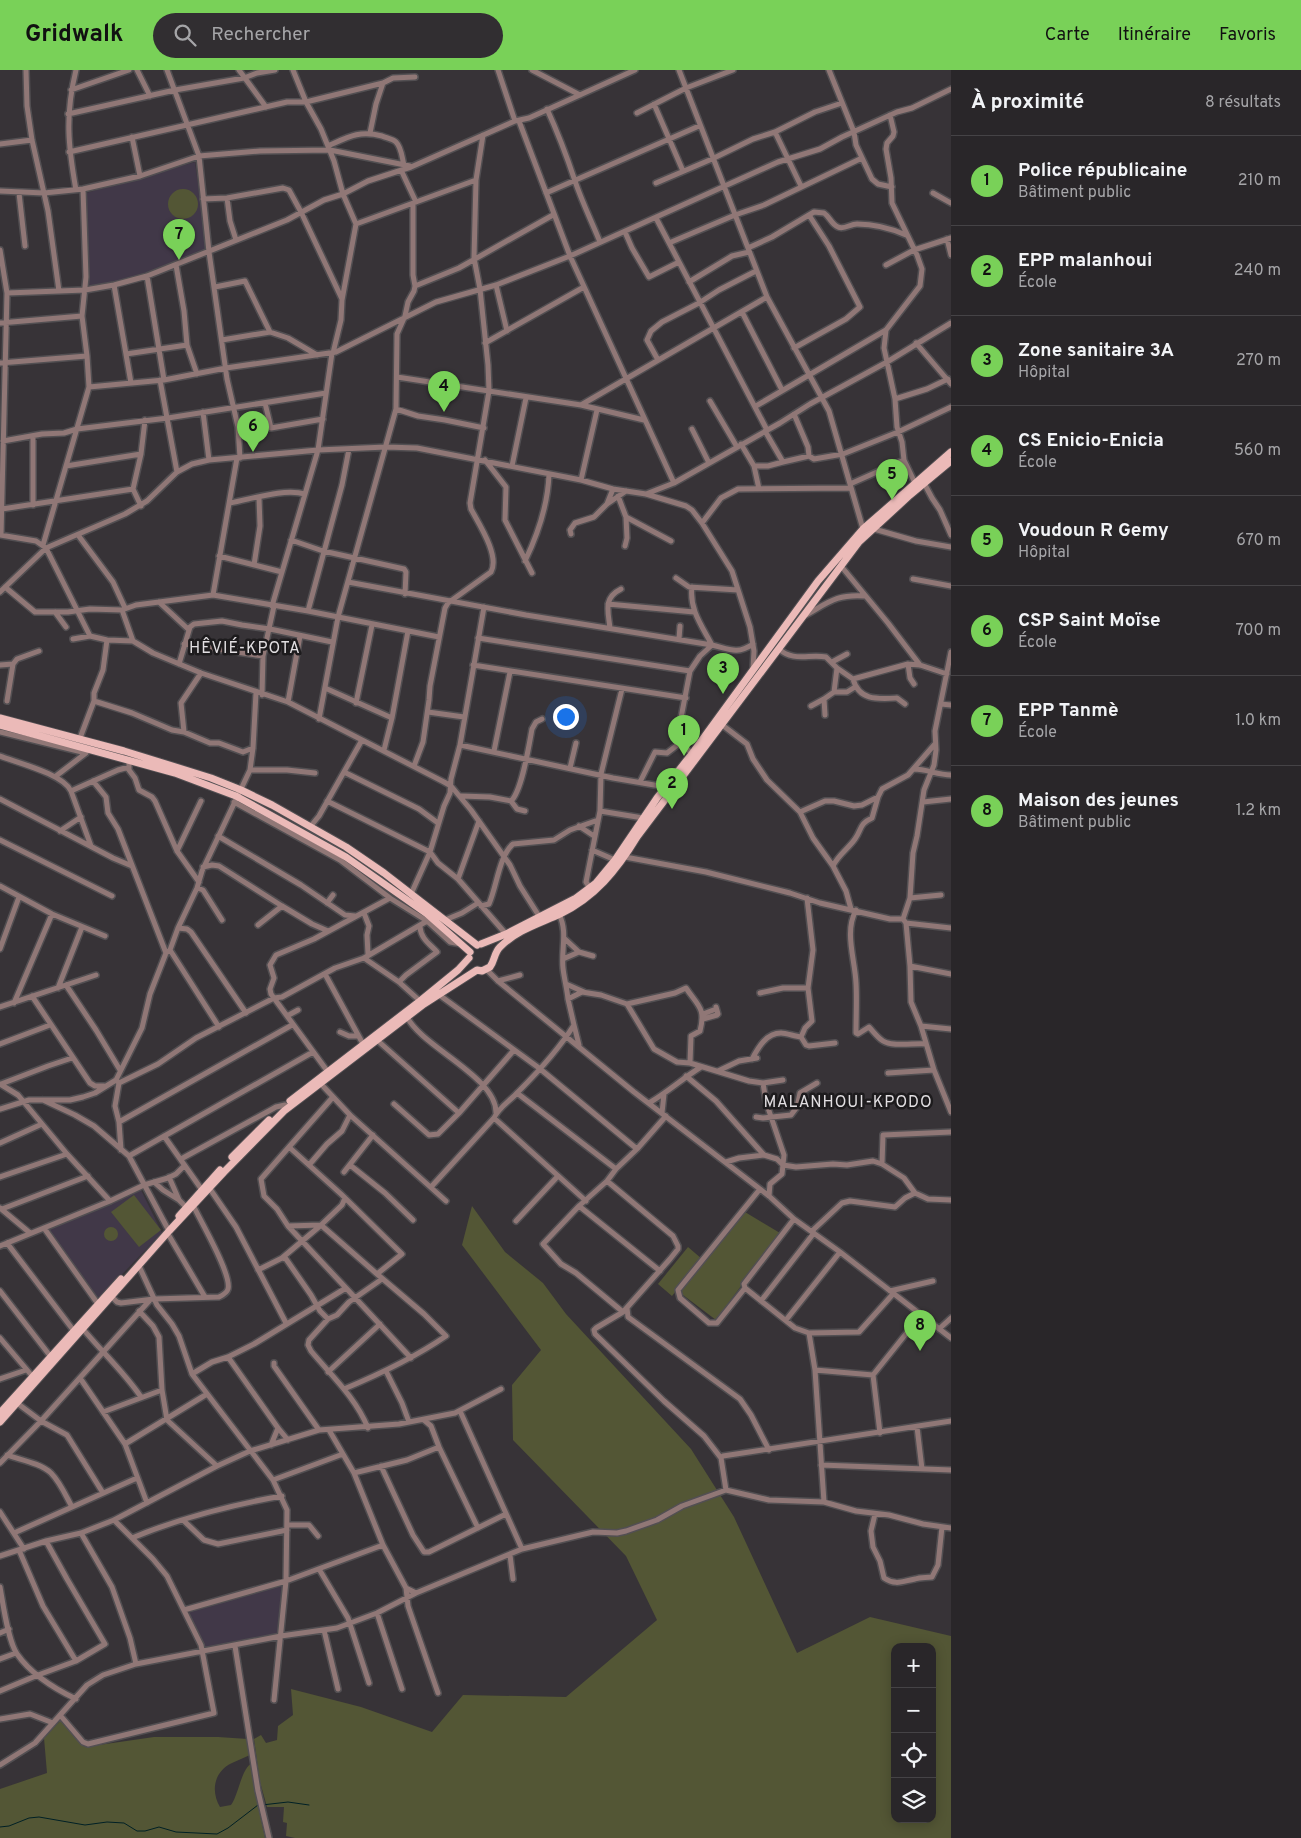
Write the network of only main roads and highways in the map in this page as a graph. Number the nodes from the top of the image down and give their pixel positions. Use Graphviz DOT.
graph roads {
  1 [pos="951,452"];
  2 [pos="951,461"];
  3 [pos="0,718"];
  4 [pos="0,725"];
  5 [pos="237,796"];
  6 [pos="479,945"];
  7 [pos="470,955"];
  8 [pos="494,955"];
  9 [pos="477,970"];
  10 [pos="190,1207"];
  11 [pos="168,1231"];
  12 [pos="0,1414"];
  13 [pos="0,1422"];
  1 -- 6 [label="main road"];
  2 -- 8 [label="main road"];
  3 -- 5 [label="main road"];
  4 -- 5 [label="main road"];
  5 -- 6 [label="main road"];
  5 -- 7 [label="main road"];
  6 -- 7 [label="main road"];
  6 -- 8 [label="main road"];
  7 -- 9 [label="main road"];
  7 -- 10 [label="main road"];
  8 -- 9 [label="main road"];
  9 -- 10 [label="main road"];
  10 -- 11 [label="main road"];
  11 -- 12 [label="main road"];
  11 -- 13 [label="main road"];
}
